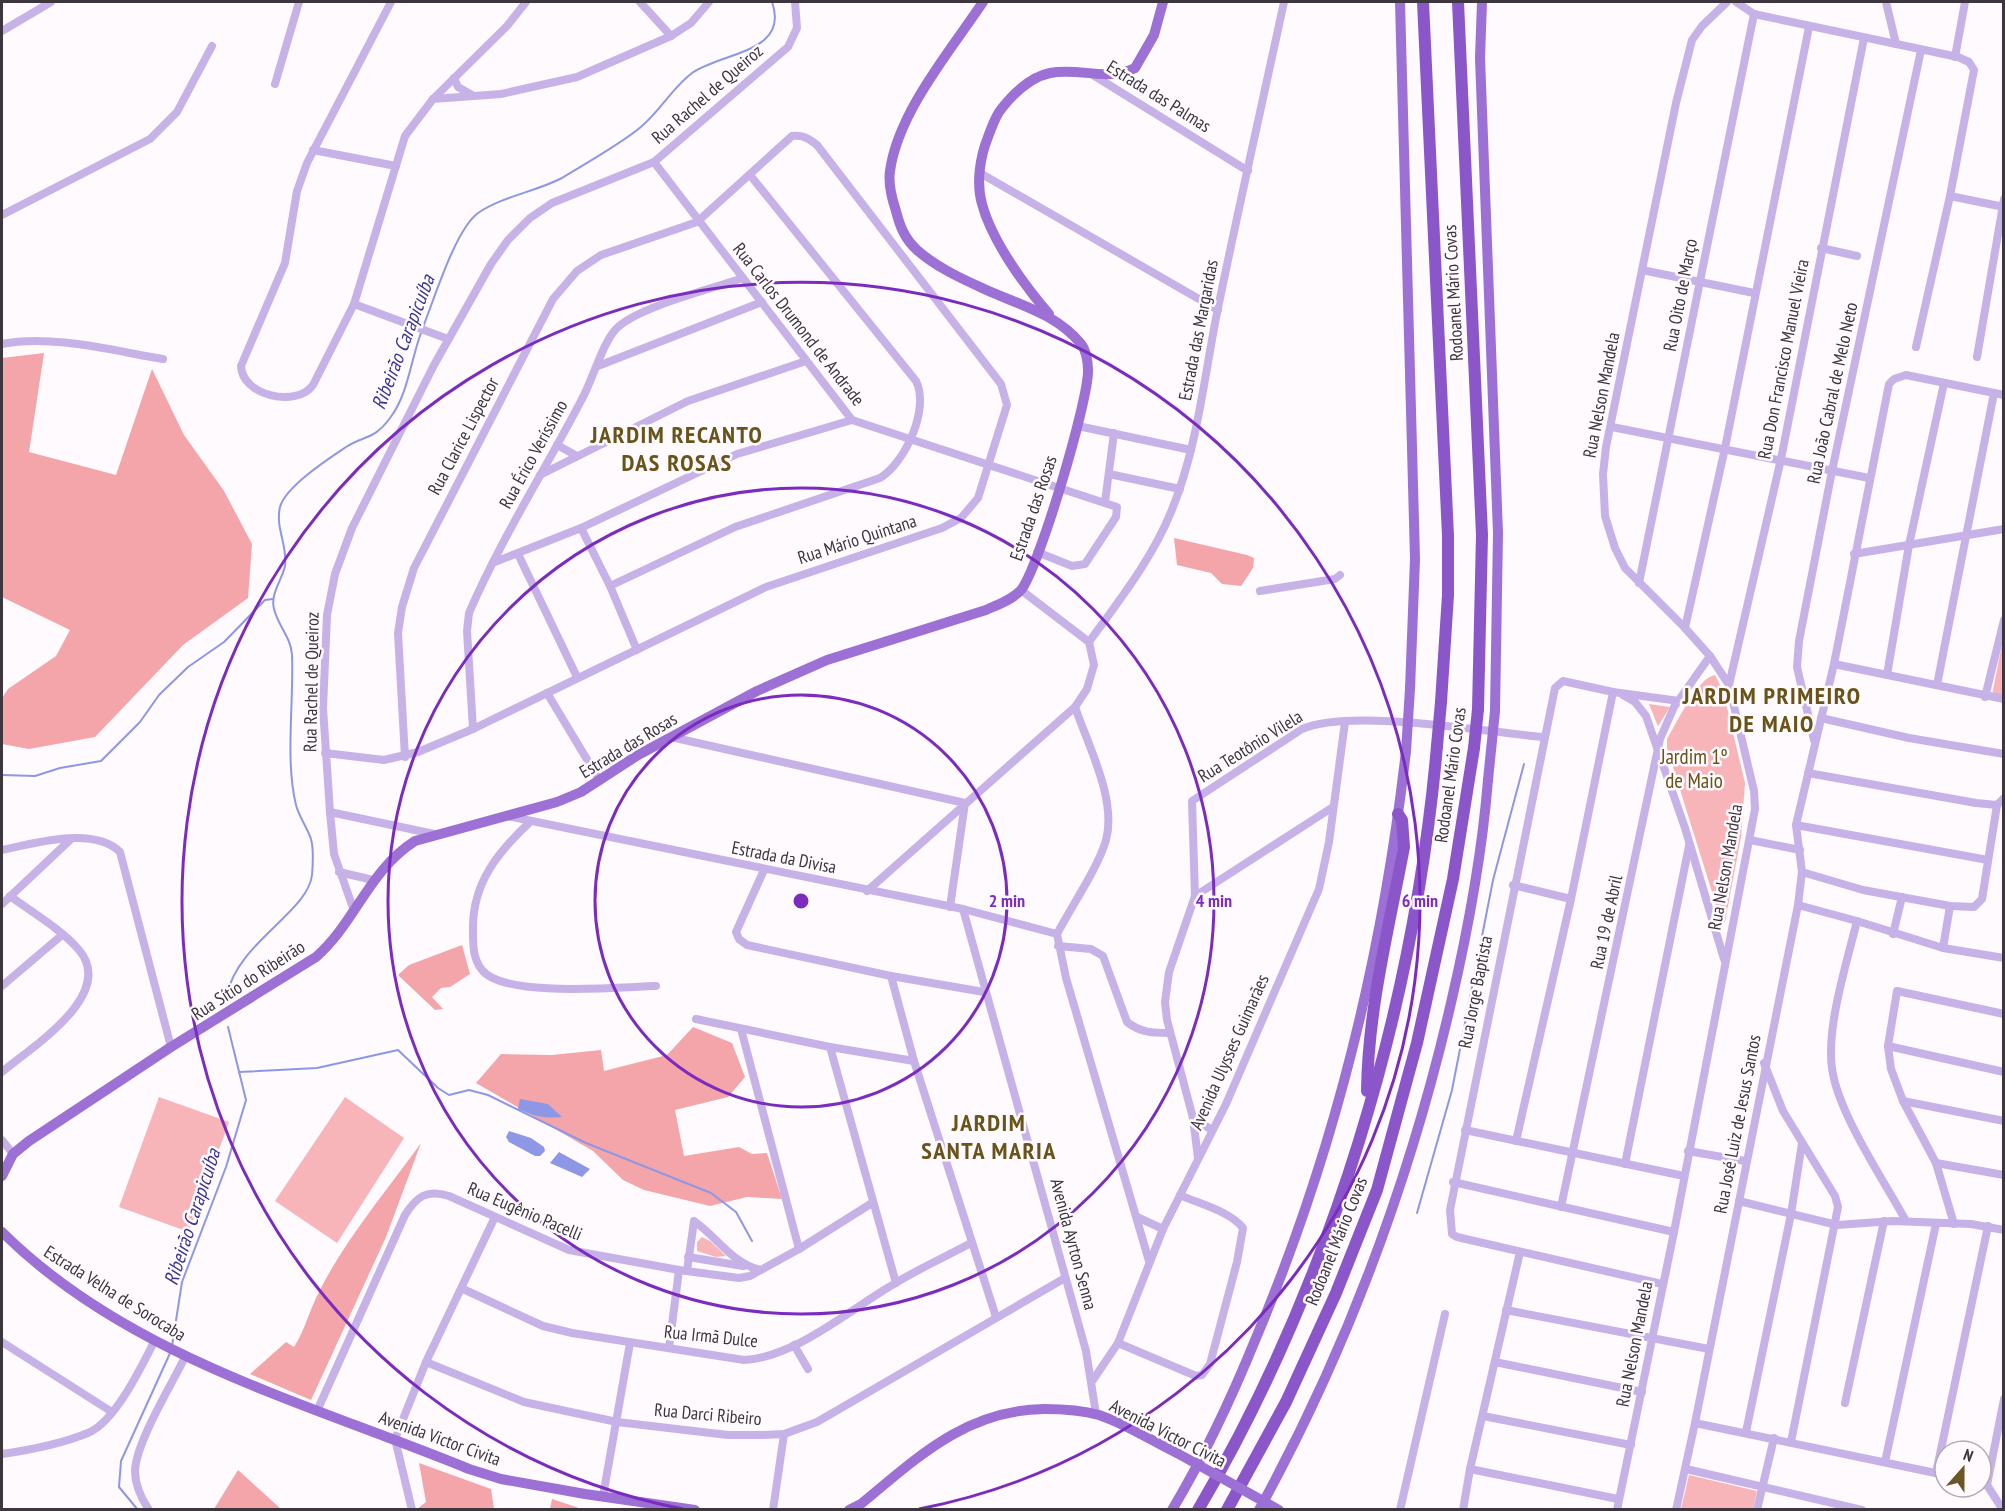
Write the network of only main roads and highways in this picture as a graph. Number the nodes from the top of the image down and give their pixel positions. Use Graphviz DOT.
graph roads {
  1 [pos="983,2"];
  2 [pos="1163,2"];
  3 [pos="1400,2"];
  4 [pos="1423,2"];
  5 [pos="1458,2"];
  6 [pos="1482,2"];
  7 [pos="1050,315"];
  8 [pos="1398,814"];
  9 [pos="504,815"];
  10 [pos="1367,1108"];
  11 [pos="2,1176"];
  12 [pos="2,1232"];
  13 [pos="183,1355"];
  14 [pos="695,1509"];
  15 [pos="849,1509"];
  16 [pos="1172,1509"];
  17 [pos="1198,1509"];
  18 [pos="1227,1509"];
  19 [pos="1260,1509"];
  20 [pos="1279,1509"];
  1 -- 7 [label="main road, Estrada das Rosas"];
  2 -- 7 [label="main road, Estrada das Palmas"];
  3 -- 8 [label="main road, bridge"];
  4 -- 10 [label="highway, Rodoanel Mário Covas, bridge"];
  5 -- 18 [label="highway, Rodoanel Mário Covas, bridge"];
  6 -- 19 [label="main road, bridge"];
  7 -- 9 [label="main road, Estrada das Rosas"];
  8 -- 10 [label="highway"];
  8 -- 16 [label="main road"];
  9 -- 11 [label="main road, Rua Sítio do Ribeirão"];
  10 -- 17 [label="highway, Rodoanel Mário Covas"];
  12 -- 13 [label="main road, Estrada Velha de Sorocaba"];
  13 -- 14 [label="main road, Avenida Victor Civita"];
  15 -- 20 [label="main road, Avenida Victor Civita, bridge"];
}
